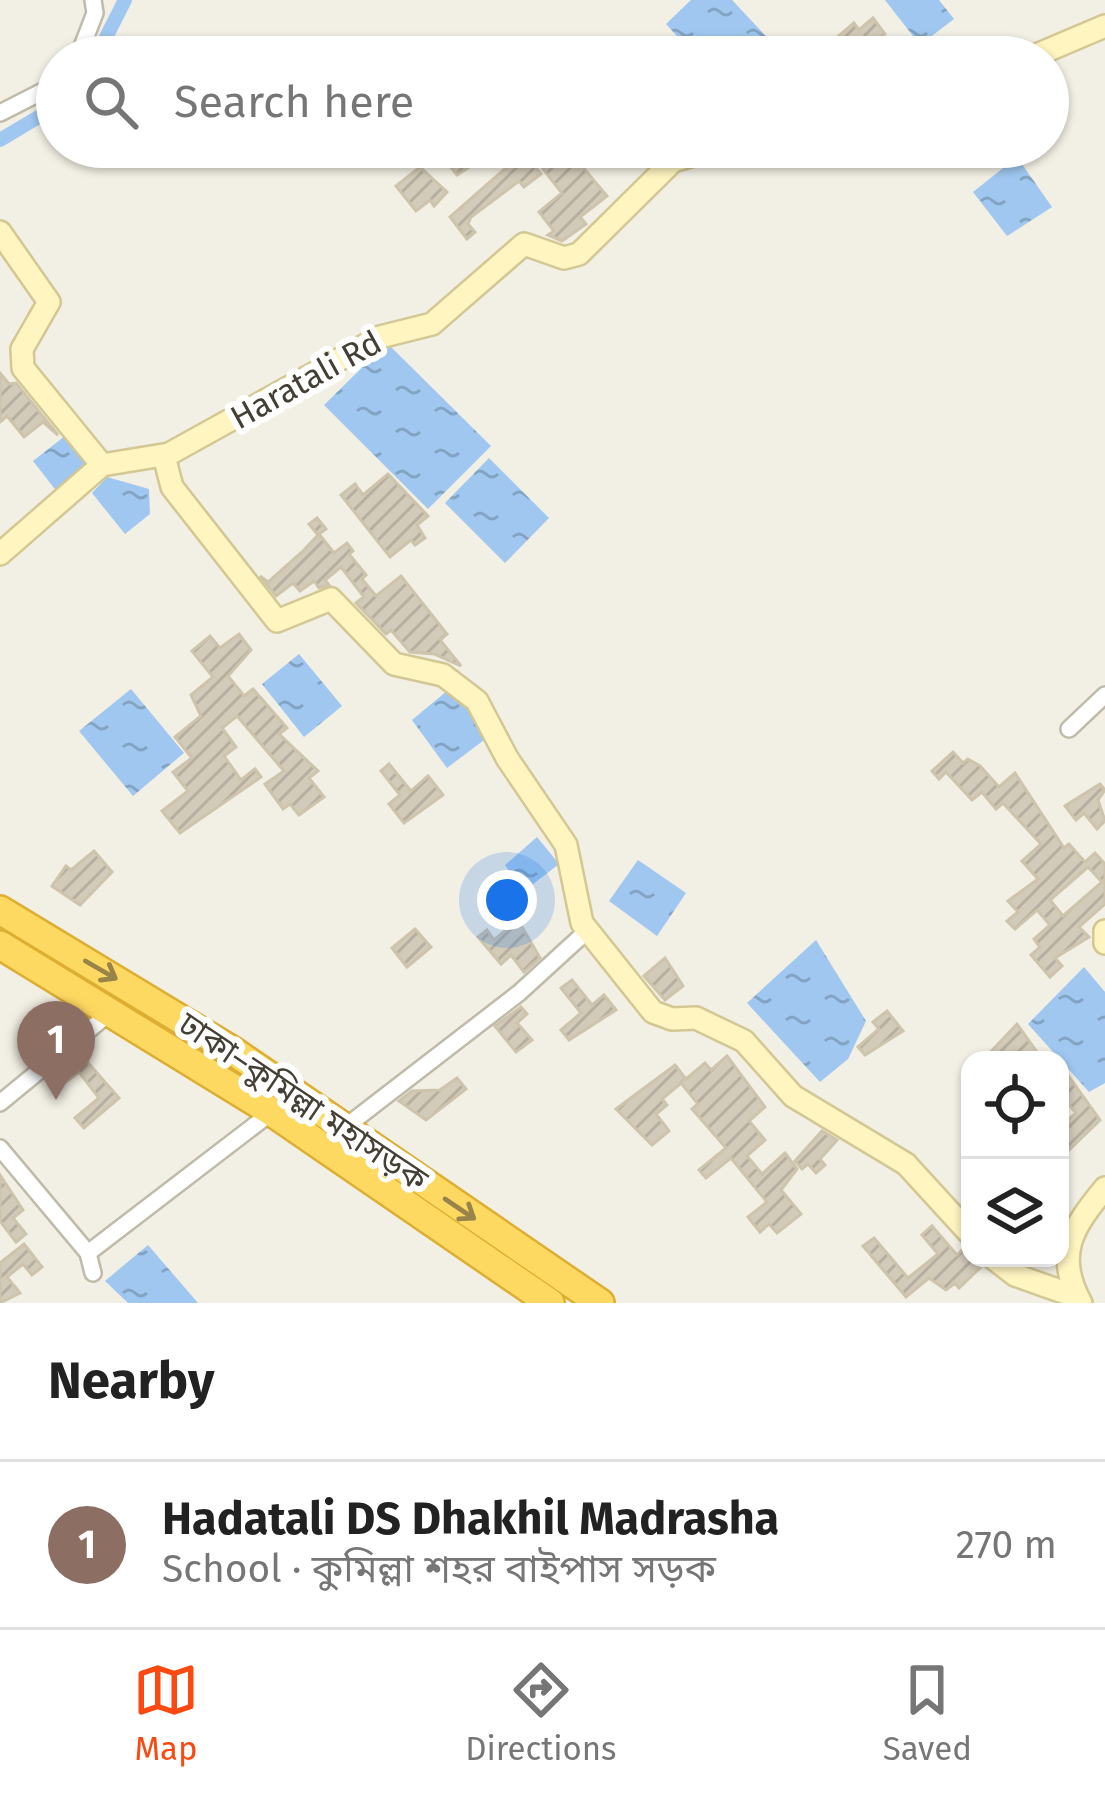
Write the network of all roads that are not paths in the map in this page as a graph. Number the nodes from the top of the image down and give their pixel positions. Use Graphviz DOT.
graph roads {
  1 [pos="93,0"];
  2 [pos="1105,26"];
  3 [pos="86,36"];
  4 [pos="1069,41"];
  5 [pos="36,95"];
  6 [pos="0,113"];
  7 [pos="666,168"];
  8 [pos="0,232"];
  9 [pos="164,456"];
  10 [pos="102,465"];
  11 [pos="0,554"];
  12 [pos="1105,695"];
  13 [pos="1069,729"];
  14 [pos="0,910"];
  15 [pos="588,930"];
  16 [pos="1105,932"];
  17 [pos="1105,944"];
  18 [pos="0,945"];
  19 [pos="112,1011"];
  20 [pos="0,1103"];
  21 [pos="272,1112"];
  22 [pos="344,1128"];
  23 [pos="0,1148"];
  24 [pos="1105,1188"];
  25 [pos="961,1224"];
  26 [pos="88,1252"];
  27 [pos="1005,1267"];
  28 [pos="94,1273"];
  29 [pos="586,1299"];
  30 [pos="1079,1300"];
  31 [pos="550,1303"];
  1 -- 3 [label="street"];
  2 -- 4 [label="street"];
  5 -- 6 [label="street"];
  7 -- 9 [label="street, Haratali Rd"];
  8 -- 10 [label="street"];
  9 -- 10 [label="street, Haratali Rd"];
  9 -- 15 [label="street"];
  10 -- 11 [label="street"];
  12 -- 13 [label="street"];
  14 -- 22 [label="highway, ঢাকা–কুমিল্লা মহাসড়ক, one-way"];
  15 -- 22 [label="street"];
  15 -- 25 [label="street"];
  16 -- 17 [label="street"];
  18 -- 19 [label="highway"];
  19 -- 20 [label="street"];
  19 -- 21 [label="highway"];
  21 -- 26 [label="street"];
  21 -- 31 [label="highway"];
  22 -- 29 [label="highway, ঢাকা–কুমিল্লা মহাসড়ক, one-way"];
  23 -- 26 [label="street"];
  24 -- 30 [label="street"];
  26 -- 28 [label="street"];
  27 -- 30 [label="street"];
}
